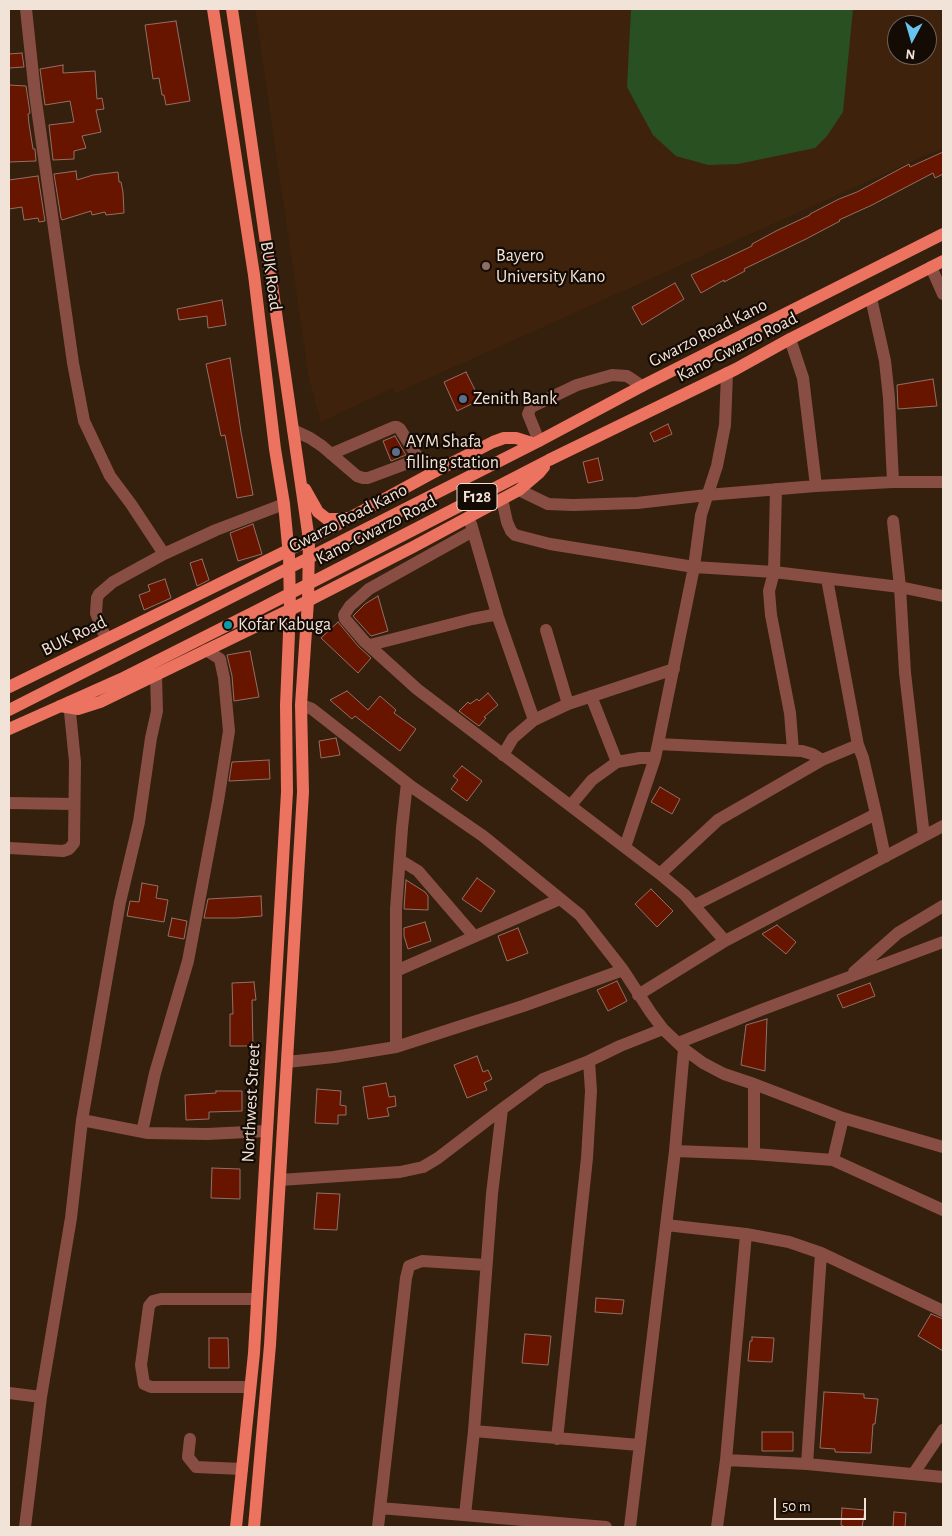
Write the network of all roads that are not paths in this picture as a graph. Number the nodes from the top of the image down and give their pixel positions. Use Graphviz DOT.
graph roads {
  1 [pos="26,9"];
  2 [pos="213,9"];
  3 [pos="232,9"];
  4 [pos="943,234"];
  5 [pos="943,261"];
  6 [pos="931,267"];
  7 [pos="943,294"];
  8 [pos="871,298"];
  9 [pos="790,338"];
  10 [pos="727,373"];
  11 [pos="642,386"];
  12 [pos="293,430"];
  13 [pos="535,442"];
  14 [pos="331,454"];
  15 [pos="419,459"];
  16 [pos="548,460"];
  17 [pos="436,471"];
  18 [pos="893,482"];
  19 [pos="943,482"];
  20 [pos="300,483"];
  21 [pos="816,486"];
  22 [pos="776,489"];
  23 [pos="518,490"];
  24 [pos="707,495"];
  25 [pos="502,499"];
  26 [pos="284,504"];
  27 [pos="351,516"];
  28 [pos="469,517"];
  29 [pos="893,521"];
  30 [pos="473,531"];
  31 [pos="309,543"];
  32 [pos="289,553"];
  33 [pos="164,554"];
  34 [pos="694,567"];
  35 [pos="774,572"];
  36 [pos="827,579"];
  37 [pos="900,587"];
  38 [pos="943,596"];
  39 [pos="308,598"];
  40 [pos="290,606"];
  41 [pos="498,617"];
  42 [pos="546,630"];
  43 [pos="106,639"];
  44 [pos="370,645"];
  45 [pos="206,650"];
  46 [pos="674,669"];
  47 [pos="156,675"];
  48 [pos="9,687"];
  49 [pos="591,696"];
  50 [pos="568,704"];
  51 [pos="301,705"];
  52 [pos="66,706"];
  53 [pos="9,710"];
  54 [pos="534,720"];
  55 [pos="9,729"];
  56 [pos="658,744"];
  57 [pos="858,745"];
  58 [pos="793,750"];
  59 [pos="503,755"];
  60 [pos="655,758"];
  61 [pos="822,760"];
  62 [pos="617,762"];
  63 [pos="407,783"];
  64 [pos="9,803"];
  65 [pos="74,804"];
  66 [pos="571,805"];
  67 [pos="876,814"];
  68 [pos="943,826"];
  69 [pos="924,836"];
  70 [pos="625,846"];
  71 [pos="9,848"];
  72 [pos="885,857"];
  73 [pos="400,860"];
  74 [pos="660,874"];
  75 [pos="560,899"];
  76 [pos="695,905"];
  77 [pos="943,906"];
  78 [pos="474,936"];
  79 [pos="725,942"];
  80 [pos="943,942"];
  81 [pos="623,970"];
  82 [pos="396,971"];
  83 [pos="849,977"];
  84 [pos="638,995"];
  85 [pos="663,1028"];
  86 [pos="681,1046"];
  87 [pos="396,1047"];
  88 [pos="589,1061"];
  89 [pos="287,1062"];
  90 [pos="754,1084"];
  91 [pos="502,1109"];
  92 [pos="843,1118"];
  93 [pos="82,1120"];
  94 [pos="267,1131"];
  95 [pos="142,1132"];
  96 [pos="943,1147"];
  97 [pos="675,1151"];
  98 [pos="754,1154"];
  99 [pos="833,1160"];
  100 [pos="280,1180"];
  101 [pos="943,1210"];
  102 [pos="666,1225"];
  103 [pos="746,1234"];
  104 [pos="821,1253"];
  105 [pos="486,1265"];
  106 [pos="257,1299"];
  107 [pos="943,1311"];
  108 [pos="250,1387"];
  109 [pos="9,1393"];
  110 [pos="41,1397"];
  111 [pos="943,1430"];
  112 [pos="474,1431"];
  113 [pos="190,1438"];
  114 [pos="557,1439"];
  115 [pos="640,1444"];
  116 [pos="726,1460"];
  117 [pos="807,1464"];
  118 [pos="242,1469"];
  119 [pos="914,1473"];
  120 [pos="943,1477"];
  121 [pos="380,1508"];
  122 [pos="465,1516"];
  123 [pos="25,1527"];
  124 [pos="236,1527"];
  125 [pos="254,1527"];
  126 [pos="378,1527"];
  127 [pos="606,1527"];
  128 [pos="630,1527"];
  129 [pos="717,1527"];
  1 -- 33 [label="street"];
  2 -- 26 [label="main road, BUK Road"];
  3 -- 12 [label="main road, BUK Road"];
  4 -- 11 [label="main road, Gwarzo Road Kano / F128"];
  5 -- 6 [label="main road, Kano-Gwarzo Road / F128"];
  6 -- 7 [label="street"];
  6 -- 8 [label="main road, Kano-Gwarzo Road / F128"];
  8 -- 9 [label="main road, Kano-Gwarzo Road / F128"];
  8 -- 18 [label="street"];
  9 -- 10 [label="main road, Kano-Gwarzo Road / F128"];
  9 -- 21 [label="street"];
  10 -- 16 [label="main road, Kano-Gwarzo Road / F128"];
  10 -- 24 [label="street"];
  11 -- 13 [label="main road, Gwarzo Road Kano / F128"];
  11 -- 13 [label="street"];
  12 -- 14 [label="street"];
  12 -- 20 [label="main road, BUK Road"];
  13 -- 17 [label="main road, BUK Road"];
  13 -- 53 [label="main road, Gwarzo Road Kano / F128"];
  14 -- 15 [label="street"];
  14 -- 15 [label="street"];
  15 -- 17 [label="street"];
  16 -- 23 [label="main road"];
  16 -- 52 [label="main road, Kano-Gwarzo Road / F128"];
  17 -- 27 [label="main road, BUK Road"];
  18 -- 19 [label="street"];
  18 -- 21 [label="street"];
  20 -- 27 [label="main road"];
  20 -- 31 [label="main road, BUK Road"];
  21 -- 22 [label="street"];
  22 -- 24 [label="street"];
  22 -- 35 [label="street"];
  23 -- 24 [label="street"];
  23 -- 25 [label="main road"];
  24 -- 34 [label="street"];
  25 -- 28 [label="main road"];
  25 -- 34 [label="street"];
  26 -- 32 [label="main road, BUK Road"];
  26 -- 33 [label="street"];
  27 -- 31 [label="main road, BUK Road"];
  28 -- 30 [label="street"];
  28 -- 39 [label="main road"];
  29 -- 37 [label="street"];
  30 -- 41 [label="street"];
  30 -- 44 [label="street"];
  31 -- 32 [label="main road, BUK Road"];
  31 -- 39 [label="main road, Northwest Street"];
  32 -- 40 [label="main road, Northwest Street"];
  32 -- 43 [label="main road, BUK Road"];
  33 -- 43 [label="street"];
  34 -- 35 [label="street"];
  34 -- 46 [label="street"];
  35 -- 36 [label="street"];
  35 -- 58 [label="street"];
  36 -- 37 [label="street"];
  36 -- 57 [label="street"];
  37 -- 38 [label="street"];
  37 -- 69 [label="street"];
  39 -- 40 [label="main road"];
  39 -- 51 [label="main road, Northwest Street"];
  40 -- 45 [label="main road"];
  40 -- 94 [label="main road, Northwest Street"];
  41 -- 44 [label="street"];
  41 -- 54 [label="street"];
  42 -- 50 [label="street"];
  43 -- 48 [label="main road, BUK Road"];
  44 -- 59 [label="street"];
  45 -- 47 [label="main road"];
  45 -- 95 [label="street"];
  46 -- 49 [label="street"];
  46 -- 56 [label="street"];
  47 -- 52 [label="main road"];
  47 -- 93 [label="street"];
  49 -- 50 [label="street"];
  49 -- 62 [label="street"];
  50 -- 54 [label="street"];
  51 -- 63 [label="street"];
  51 -- 89 [label="main road, Northwest Street"];
  52 -- 55 [label="main road, Kano-Gwarzo Road / F128"];
  52 -- 65 [label="street"];
  54 -- 59 [label="street"];
  56 -- 58 [label="street"];
  56 -- 60 [label="street"];
  57 -- 61 [label="street"];
  57 -- 67 [label="street"];
  58 -- 61 [label="street"];
  59 -- 66 [label="street"];
  60 -- 62 [label="street"];
  60 -- 70 [label="street"];
  61 -- 74 [label="street"];
  62 -- 66 [label="street"];
  63 -- 73 [label="street"];
  63 -- 75 [label="street"];
  64 -- 65 [label="street"];
  65 -- 71 [label="street"];
  66 -- 70 [label="street"];
  67 -- 72 [label="street"];
  67 -- 76 [label="street"];
  68 -- 69 [label="street"];
  69 -- 72 [label="street"];
  70 -- 74 [label="street"];
  72 -- 79 [label="street"];
  73 -- 78 [label="street"];
  73 -- 82 [label="street"];
  74 -- 76 [label="street"];
  75 -- 78 [label="street"];
  75 -- 81 [label="street"];
  76 -- 79 [label="street"];
  77 -- 83 [label="street"];
  78 -- 82 [label="street"];
  79 -- 84 [label="street"];
  80 -- 83 [label="street"];
  81 -- 84 [label="street"];
  81 -- 87 [label="street"];
  82 -- 87 [label="street"];
  83 -- 86 [label="street"];
  84 -- 85 [label="street"];
  85 -- 86 [label="street"];
  85 -- 88 [label="street"];
  86 -- 90 [label="street"];
  86 -- 97 [label="street"];
  87 -- 89 [label="street"];
  88 -- 91 [label="street"];
  88 -- 114 [label="street"];
  89 -- 100 [label="main road, Northwest Street"];
  90 -- 92 [label="street"];
  90 -- 98 [label="street"];
  91 -- 100 [label="street"];
  91 -- 105 [label="street"];
  92 -- 96 [label="street"];
  92 -- 99 [label="street"];
  93 -- 95 [label="street"];
  93 -- 110 [label="street"];
  94 -- 95 [label="street"];
  94 -- 106 [label="main road, Northwest Street"];
  97 -- 98 [label="street"];
  97 -- 102 [label="street"];
  98 -- 99 [label="street"];
  99 -- 101 [label="street"];
  100 -- 125 [label="main road, Northwest Street"];
  102 -- 103 [label="street"];
  102 -- 115 [label="street"];
  103 -- 104 [label="street"];
  103 -- 116 [label="street"];
  104 -- 107 [label="street"];
  104 -- 117 [label="street"];
  105 -- 112 [label="street"];
  105 -- 121 [label="street"];
  106 -- 108 [label="main road, Northwest Street"];
  106 -- 108 [label="street"];
  108 -- 118 [label="main road, Northwest Street"];
  109 -- 110 [label="street"];
  110 -- 123 [label="street"];
  111 -- 119 [label="street"];
  112 -- 114 [label="street"];
  112 -- 122 [label="street"];
  113 -- 118 [label="street"];
  114 -- 115 [label="street"];
  115 -- 128 [label="street"];
  116 -- 117 [label="street"];
  116 -- 129 [label="street"];
  117 -- 119 [label="street"];
  118 -- 124 [label="main road, Northwest Street"];
  119 -- 120 [label="street"];
  121 -- 122 [label="street"];
  121 -- 126 [label="street"];
  122 -- 127 [label="street"];
}
